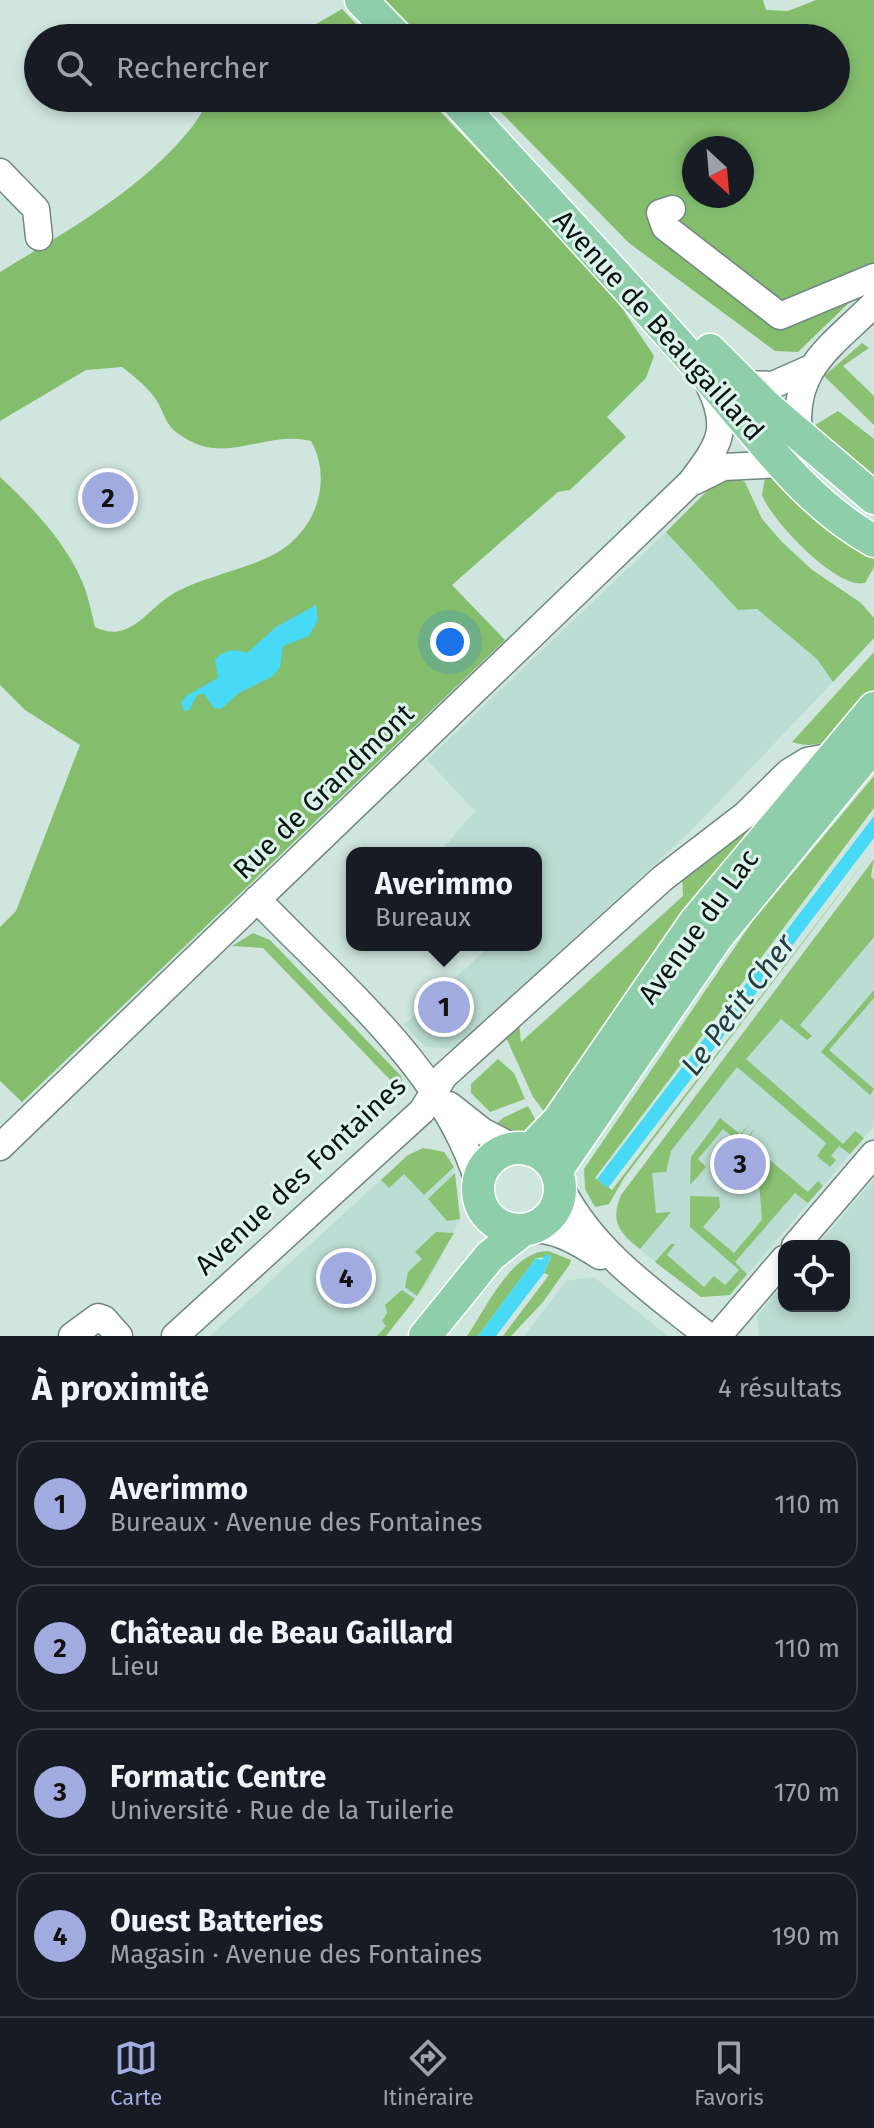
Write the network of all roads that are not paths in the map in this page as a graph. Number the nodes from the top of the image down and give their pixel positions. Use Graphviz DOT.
graph roads {
  1 [pos="361,0"];
  2 [pos="384,24"];
  3 [pos="468,112"];
  4 [pos="469,112"];
  5 [pos="0,172"];
  6 [pos="672,209"];
  7 [pos="39,237"];
  8 [pos="874,277"];
  9 [pos="874,304"];
  10 [pos="700,367"];
  11 [pos="809,369"];
  12 [pos="744,384"];
  13 [pos="799,433"];
  14 [pos="783,464"];
  15 [pos="691,482"];
  16 [pos="874,498"];
  17 [pos="874,541"];
  18 [pos="874,708"];
  19 [pos="874,745"];
  20 [pos="833,756"];
  21 [pos="257,899"];
  22 [pos="435,1091"];
  23 [pos="0,1147"];
  24 [pos="523,1149"];
  25 [pos="874,1154"];
  26 [pos="558,1179"];
  27 [pos="480,1193"];
  28 [pos="525,1229"];
  29 [pos="800,1240"];
  30 [pos="778,1266"];
  31 [pos="631,1274"];
  32 [pos="431,1327"];
  33 [pos="72,1336"];
  34 [pos="119,1336"];
  35 [pos="175,1336"];
  36 [pos="708,1336"];
  37 [pos="718,1336"];
  1 -- 2 [label="main road"];
  3 -- 10 [label="main road, Avenue de Beaugaillard"];
  4 -- 12 [label="main road, Avenue de Beaugaillard"];
  5 -- 7 [label="street"];
  6 -- 8 [label="street"];
  9 -- 11 [label="street"];
  10 -- 14 [label="main road, Avenue de Beaugaillard"];
  10 -- 15 [label="street, Rue de Grandmont"];
  11 -- 12 [label="street"];
  11 -- 13 [label="street"];
  12 -- 13 [label="main road, Avenue de Beaugaillard"];
  13 -- 16 [label="main road, Avenue de Beaugaillard"];
  14 -- 15 [label="street, Rue de Grandmont"];
  14 -- 17 [label="main road, Avenue de Beaugaillard"];
  15 -- 21 [label="street, Rue de Grandmont"];
  18 -- 20 [label="main road, Avenue du Lac"];
  19 -- 26 [label="main road, Avenue du Lac"];
  20 -- 22 [label="street, Avenue des Fontaines"];
  20 -- 24 [label="main road, Avenue du Lac"];
  21 -- 22 [label="street"];
  21 -- 23 [label="street, Rue de Grandmont"];
  22 -- 24 [label="street"];
  22 -- 27 [label="street"];
  22 -- 35 [label="street, Avenue des Fontaines"];
  24 -- 26 [label="main road"];
  24 -- 27 [label="main road"];
  25 -- 29 [label="street"];
  26 -- 28 [label="main road"];
  26 -- 31 [label="street"];
  27 -- 28 [label="main road"];
  27 -- 32 [label="main road"];
  28 -- 31 [label="street"];
  28 -- 32 [label="main road"];
  30 -- 37 [label="street"];
  31 -- 36 [label="street"];
  33 -- 34 [label="street"];
}
